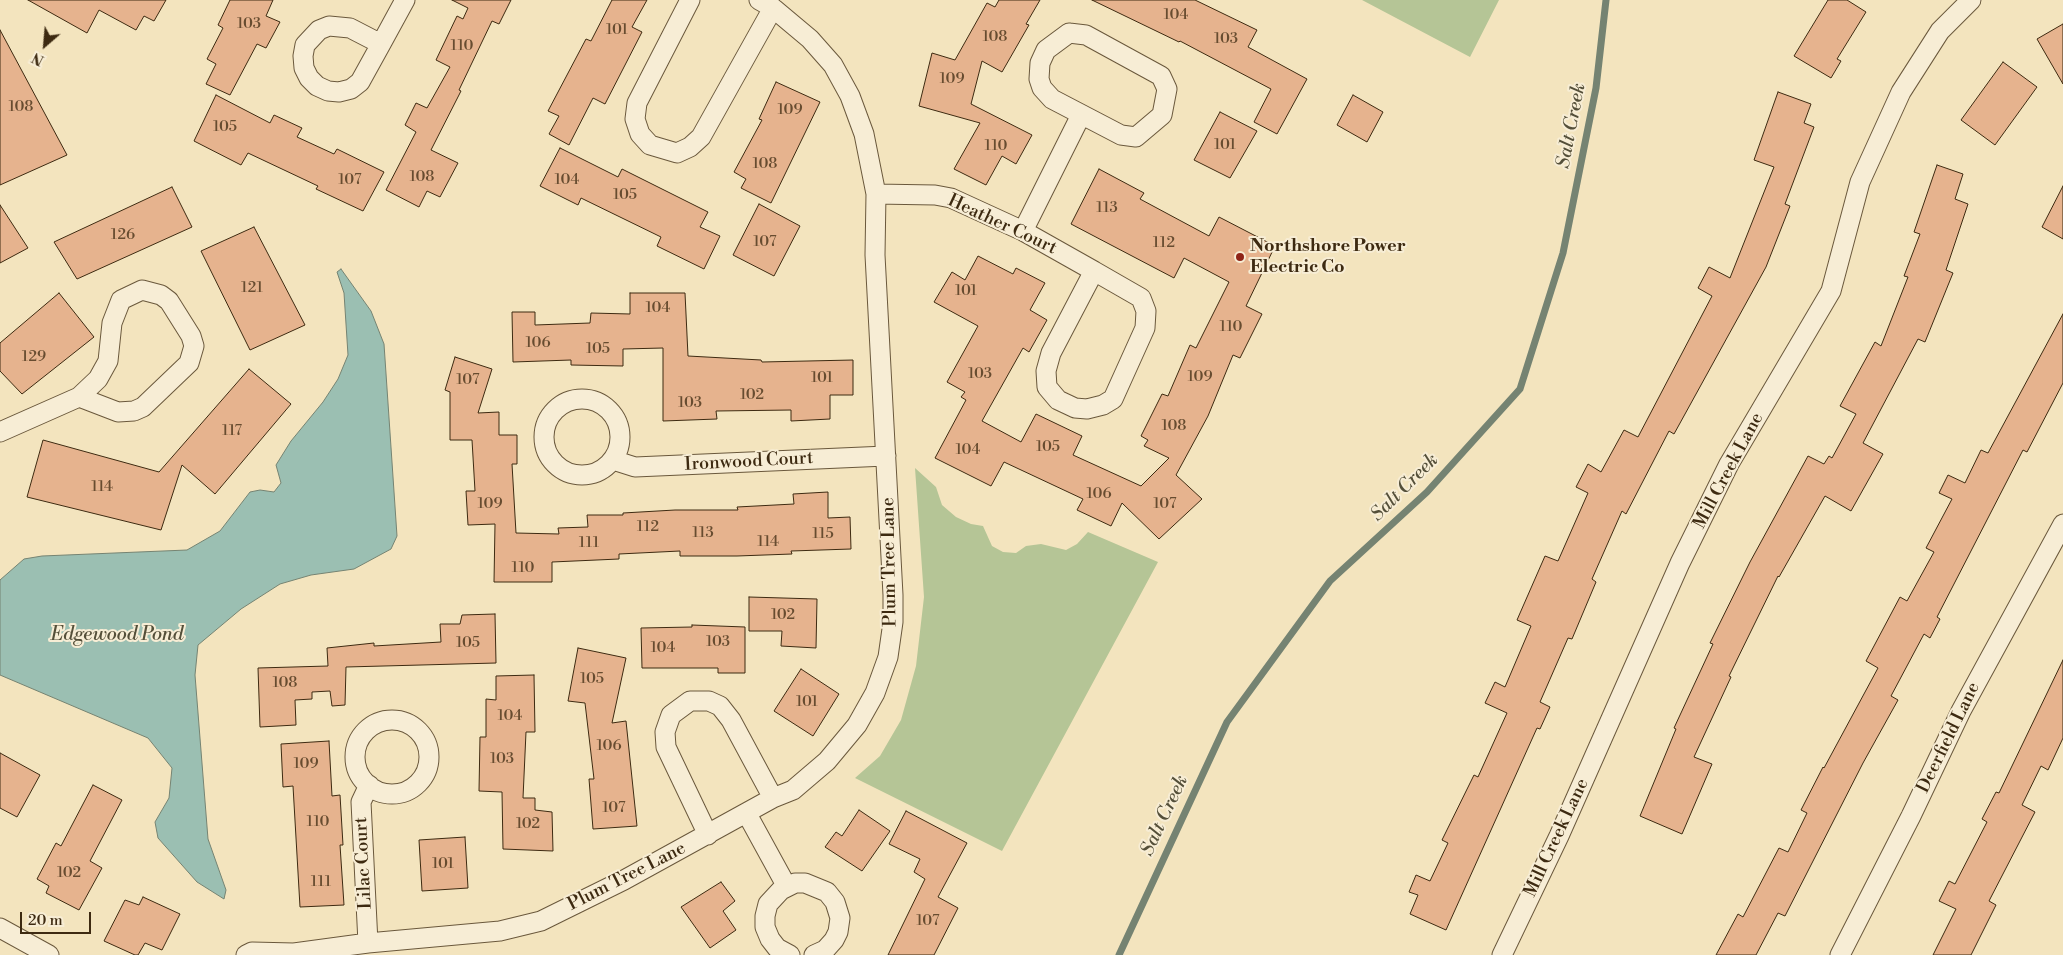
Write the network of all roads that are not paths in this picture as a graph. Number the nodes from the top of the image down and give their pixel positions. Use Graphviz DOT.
graph roads {
  1 [pos="405,0"];
  2 [pos="690,0"];
  3 [pos="1971,0"];
  4 [pos="766,4"];
  5 [pos="381,44"];
  6 [pos="1081,115"];
  7 [pos="876,194"];
  8 [pos="1023,230"];
  9 [pos="1094,271"];
  10 [pos="79,397"];
  11 [pos="0,432"];
  12 [pos="886,456"];
  13 [pos="613,460"];
  14 [pos="2063,524"];
  15 [pos="2058,546"];
  16 [pos="369,785"];
  17 [pos="773,798"];
  18 [pos="747,814"];
  19 [pos="708,835"];
  20 [pos="787,887"];
  21 [pos="0,928"];
  22 [pos="368,943"];
  23 [pos="294,954"];
  24 [pos="49,955"];
  25 [pos="246,955"];
  26 [pos="790,955"];
  27 [pos="814,955"];
  28 [pos="1502,955"];
  29 [pos="1840,955"];
  1 -- 5 [label="street"];
  2 -- 4 [label="street"];
  3 -- 28 [label="street, Mill Creek Lane"];
  4 -- 7 [label="street, Plum Tree Lane"];
  6 -- 6 [label="street"];
  6 -- 8 [label="street"];
  7 -- 8 [label="street, Heather Court"];
  7 -- 12 [label="street, Plum Tree Lane"];
  8 -- 9 [label="street, Heather Court"];
  9 -- 9 [label="street, Heather Court"];
  10 -- 10 [label="street"];
  10 -- 11 [label="street"];
  12 -- 13 [label="street, Ironwood Court"];
  12 -- 17 [label="street, Plum Tree Lane"];
  13 -- 13 [label="street"];
  14 -- 15 [label="street, Deerfield Lane"];
  15 -- 29 [label="street, Deerfield Lane"];
  16 -- 22 [label="street, Lilac Court"];
  17 -- 18 [label="street, Plum Tree Lane"];
  17 -- 19 [label="street"];
  18 -- 19 [label="street, Plum Tree Lane"];
  18 -- 20 [label="street"];
  19 -- 22 [label="street, Plum Tree Lane"];
  20 -- 26 [label="street"];
  20 -- 27 [label="street"];
  21 -- 24 [label="street"];
  22 -- 23 [label="street, Plum Tree Lane"];
  23 -- 25 [label="street, Plum Tree Lane"];
}
